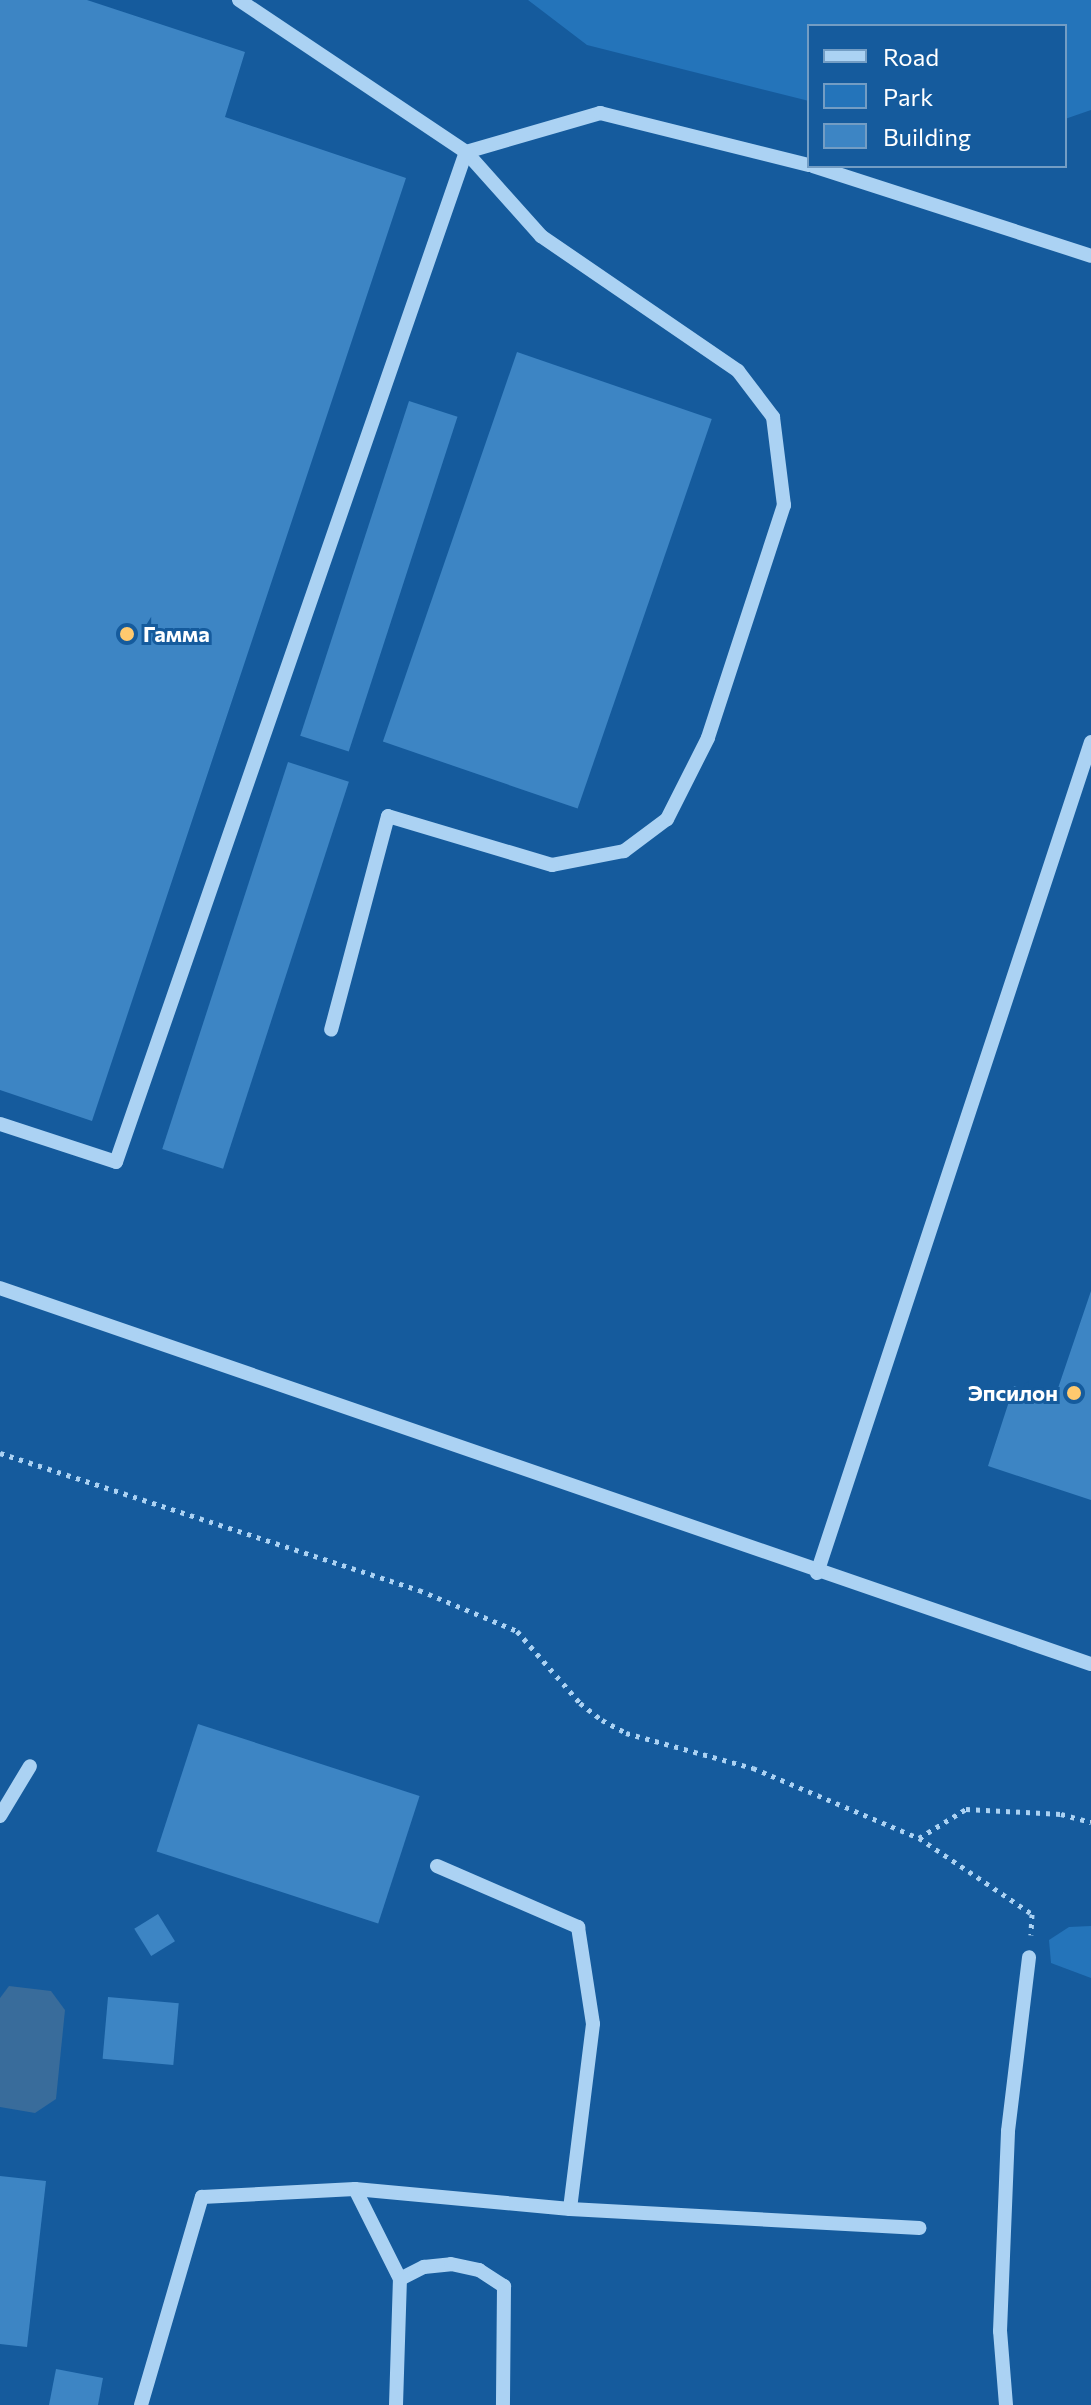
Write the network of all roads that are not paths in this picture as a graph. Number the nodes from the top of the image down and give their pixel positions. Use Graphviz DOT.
graph roads {
  1 [pos="239,0"];
  2 [pos="466,152"];
  3 [pos="807,165"];
  4 [pos="817,168"];
  5 [pos="1091,256"];
  6 [pos="1091,742"];
  7 [pos="331,1030"];
  8 [pos="0,1124"];
  9 [pos="0,1288"];
  10 [pos="817,1573"];
  11 [pos="1091,1664"];
  12 [pos="30,1766"];
  13 [pos="0,1816"];
  14 [pos="437,1866"];
  15 [pos="1029,1957"];
  16 [pos="355,2189"];
  17 [pos="570,2209"];
  18 [pos="919,2228"];
  19 [pos="400,2279"];
  20 [pos="141,2405"];
  21 [pos="396,2405"];
  22 [pos="503,2405"];
  23 [pos="1006,2405"];
  1 -- 2 [label="lane"];
  2 -- 3 [label="lane"];
  2 -- 7 [label="lane"];
  2 -- 8 [label="lane"];
  4 -- 5 [label="lane"];
  6 -- 10 [label="lane"];
  9 -- 10 [label="lane"];
  10 -- 11 [label="lane"];
  12 -- 13 [label="lane"];
  14 -- 17 [label="lane"];
  15 -- 23 [label="lane"];
  16 -- 17 [label="lane"];
  16 -- 19 [label="lane"];
  16 -- 20 [label="lane"];
  17 -- 18 [label="lane"];
  19 -- 21 [label="lane"];
  19 -- 22 [label="lane"];
}
